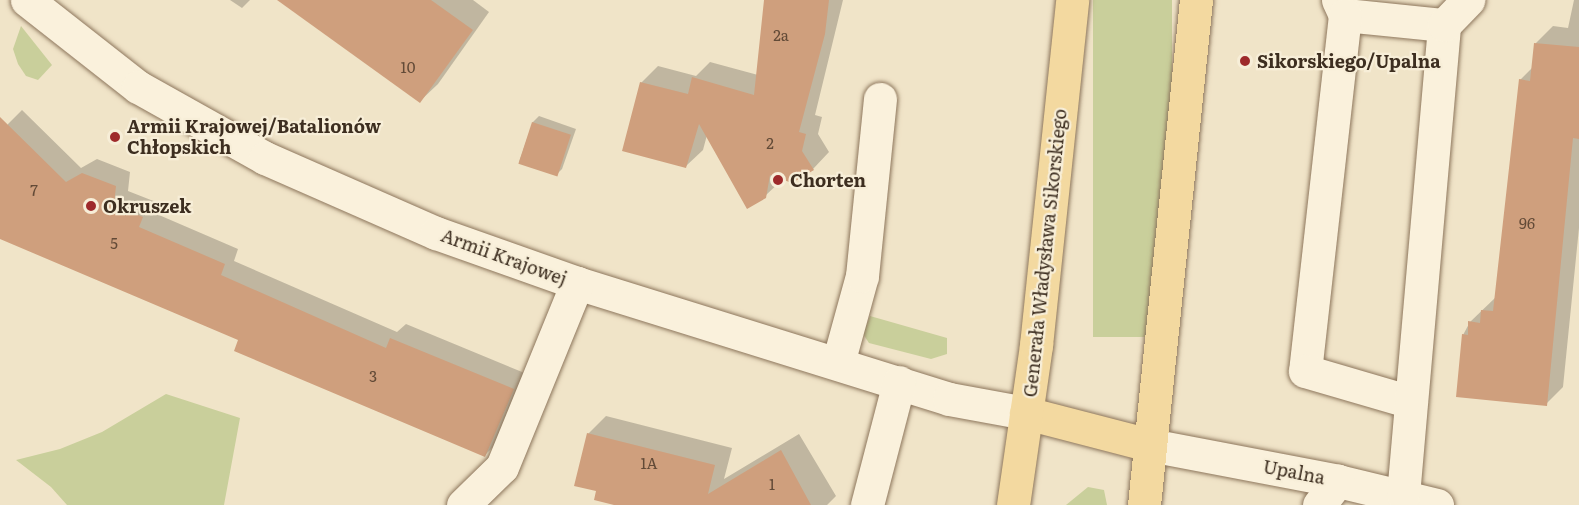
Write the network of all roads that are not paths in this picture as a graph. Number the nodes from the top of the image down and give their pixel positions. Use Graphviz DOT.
graph roads {
  1 [pos="27,0"];
  2 [pos="1072,0"];
  3 [pos="1196,0"];
  4 [pos="1468,0"];
  5 [pos="1341,8"];
  6 [pos="1444,25"];
  7 [pos="880,99"];
  8 [pos="577,283"];
  9 [pos="838,363"];
  10 [pos="899,382"];
  11 [pos="1411,402"];
  12 [pos="1026,413"];
  13 [pos="1150,445"];
  14 [pos="1328,493"];
  15 [pos="1403,495"];
  16 [pos="463,505"];
  17 [pos="867,505"];
  18 [pos="1013,505"];
  19 [pos="1144,505"];
  20 [pos="1437,505"];
  1 -- 8 [label="street, Armii Krajowej"];
  2 -- 12 [label="main road, Generała Władysława Sikorskiego"];
  3 -- 13 [label="main road"];
  4 -- 6 [label="street"];
  5 -- 6 [label="street"];
  5 -- 11 [label="street"];
  6 -- 11 [label="street"];
  7 -- 9 [label="street"];
  8 -- 9 [label="street, Armii Krajowej"];
  8 -- 16 [label="street"];
  9 -- 10 [label="street, Armii Krajowej"];
  10 -- 12 [label="street, Armii Krajowej"];
  10 -- 17 [label="street"];
  11 -- 15 [label="street"];
  12 -- 13 [label="main road"];
  12 -- 18 [label="main road, Generała Władysława Sikorskiego"];
  13 -- 14 [label="street, Upalna"];
  13 -- 19 [label="main road"];
  14 -- 15 [label="street, Upalna"];
  15 -- 20 [label="street, Upalna"];
}
